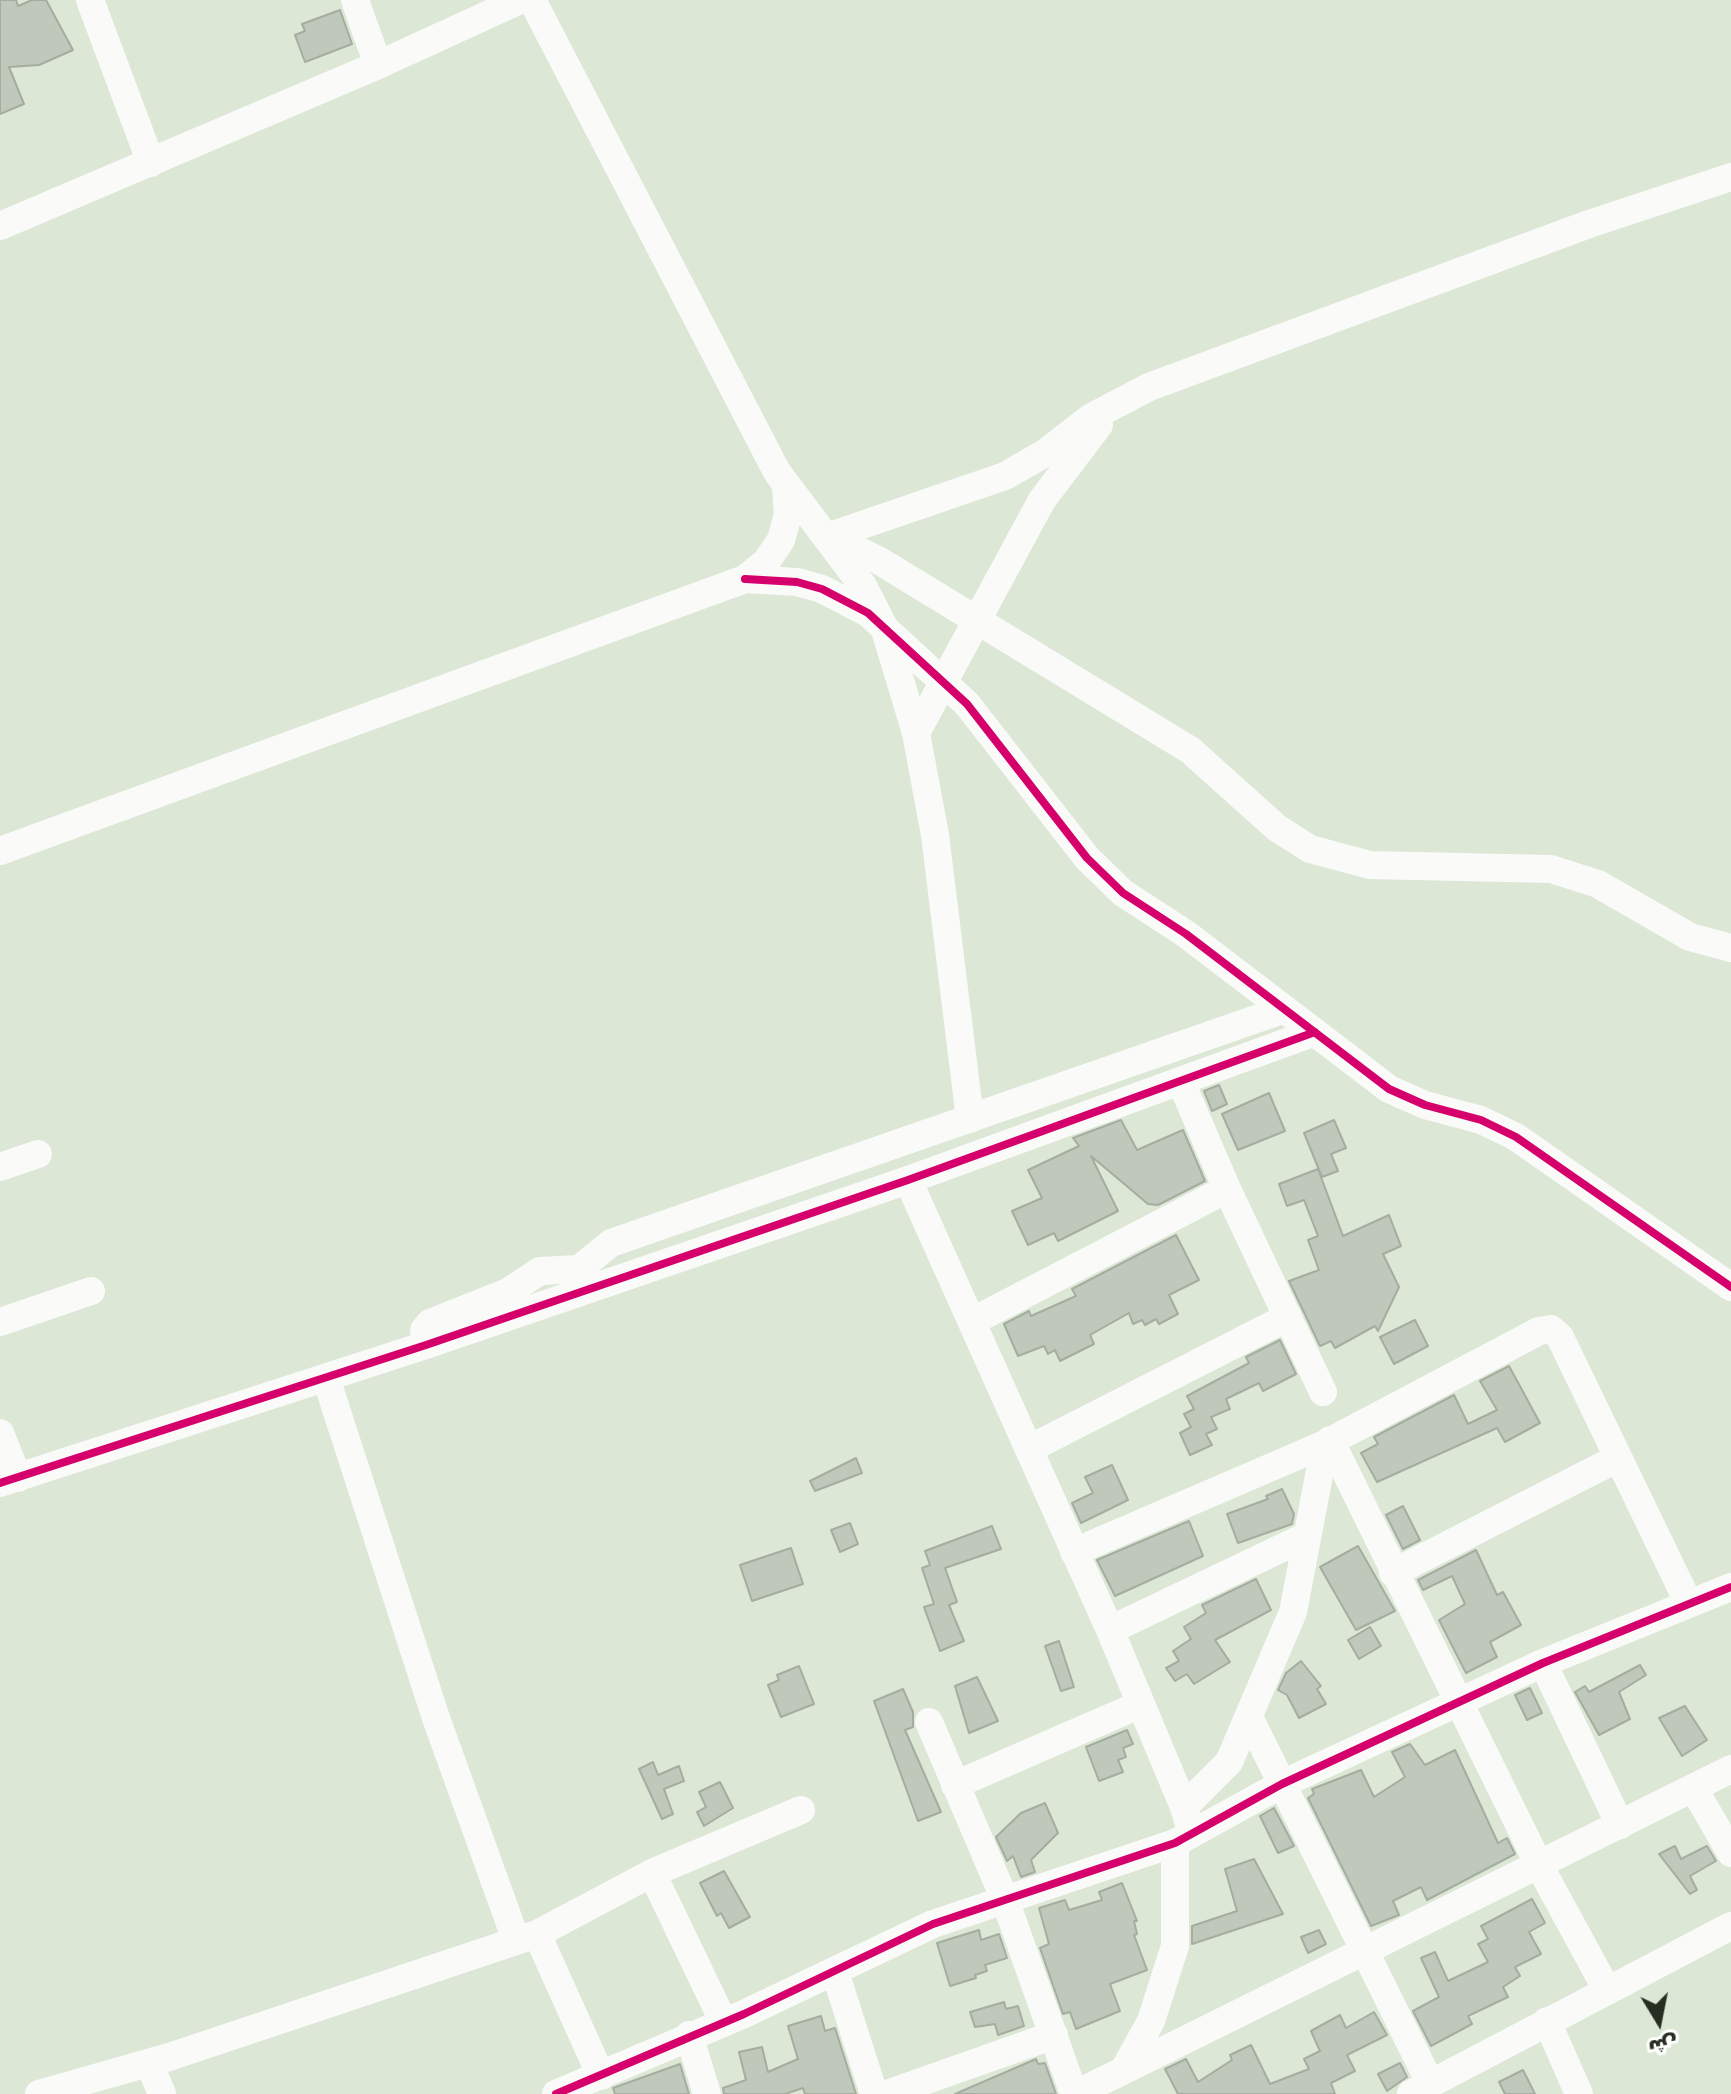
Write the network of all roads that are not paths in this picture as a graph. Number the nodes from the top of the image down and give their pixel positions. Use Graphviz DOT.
graph roads {
  1 [pos="90,0"];
  2 [pos="355,0"];
  3 [pos="520,0"];
  4 [pos="532,0"];
  5 [pos="378,65"];
  6 [pos="151,163"];
  7 [pos="1731,177"];
  8 [pos="0,226"];
  9 [pos="1119,401"];
  10 [pos="786,488"];
  11 [pos="829,540"];
  12 [pos="745,579"];
  13 [pos="975,622"];
  14 [pos="884,627"];
  15 [pos="944,679"];
  16 [pos="916,733"];
  17 [pos="0,851"];
  18 [pos="1731,948"];
  19 [pos="1285,1009"];
  20 [pos="1315,1032"];
  21 [pos="1181,1082"];
  22 [pos="970,1119"];
  23 [pos="38,1154"];
  24 [pos="0,1167"];
  25 [pos="908,1180"];
  26 [pos="1227,1189"];
  27 [pos="1731,1287"];
  28 [pos="91,1291"];
  29 [pos="1288,1317"];
  30 [pos="973,1321"];
  31 [pos="0,1322"];
  32 [pos="426,1345"];
  33 [pos="326,1378"];
  34 [pos="1323,1392"];
  35 [pos="0,1433"];
  36 [pos="1328,1442"];
  37 [pos="1029,1449"];
  38 [pos="1618,1458"];
  39 [pos="9,1480"];
  40 [pos="1307,1536"];
  41 [pos="1074,1552"];
  42 [pos="1393,1573"];
  43 [pos="1731,1587"];
  44 [pos="1689,1604"];
  45 [pos="1110,1630"];
  46 [pos="1543,1663"];
  47 [pos="1460,1702"];
  48 [pos="1139,1705"];
  49 [pos="1250,1719"];
  50 [pos="929,1722"];
  51 [pos="1731,1769"];
  52 [pos="1282,1784"];
  53 [pos="955,1785"];
  54 [pos="1694,1789"];
  55 [pos="801,1810"];
  56 [pos="1620,1825"];
  57 [pos="1183,1827"];
  58 [pos="1731,1853"];
  59 [pos="1540,1867"];
  60 [pos="652,1873"];
  61 [pos="1005,1900"];
  62 [pos="1731,1926"];
  63 [pos="527,1937"];
  64 [pos="1364,1953"];
  65 [pos="835,1972"];
  66 [pos="1607,1990"];
  67 [pos="1547,2021"];
  68 [pos="724,2023"];
  69 [pos="689,2035"];
  70 [pos="1054,2035"];
  71 [pos="149,2063"];
  72 [pos="1125,2068"];
  73 [pos="601,2076"];
  74 [pos="1420,2089"];
  75 [pos="39,2094"];
  76 [pos="162,2094"];
  77 [pos="556,2094"];
  78 [pos="707,2094"];
  79 [pos="874,2094"];
  80 [pos="887,2094"];
  81 [pos="1075,2094"];
  82 [pos="1579,2094"];
  1 -- 6 [label="street"];
  2 -- 5 [label="street"];
  3 -- 5 [label="street"];
  4 -- 10 [label="street"];
  5 -- 6 [label="street"];
  6 -- 8 [label="street"];
  7 -- 9 [label="street"];
  9 -- 11 [label="street"];
  9 -- 13 [label="street"];
  10 -- 11 [label="street"];
  10 -- 12 [label="street"];
  11 -- 13 [label="street"];
  11 -- 14 [label="street"];
  12 -- 14 [label="street"];
  12 -- 17 [label="street"];
  13 -- 15 [label="street"];
  13 -- 18 [label="street"];
  14 -- 15 [label="street"];
  14 -- 16 [label="street"];
  15 -- 16 [label="street"];
  15 -- 19 [label="street"];
  16 -- 22 [label="street"];
  19 -- 20 [label="street"];
  19 -- 22 [label="street"];
  20 -- 21 [label="street"];
  20 -- 27 [label="street"];
  21 -- 25 [label="street"];
  21 -- 26 [label="street"];
  22 -- 32 [label="street"];
  23 -- 24 [label="street"];
  25 -- 30 [label="street"];
  25 -- 32 [label="street"];
  26 -- 29 [label="street"];
  26 -- 30 [label="street"];
  28 -- 31 [label="street"];
  29 -- 34 [label="street"];
  29 -- 37 [label="street"];
  30 -- 37 [label="street"];
  32 -- 33 [label="street"];
  33 -- 39 [label="street"];
  33 -- 63 [label="street"];
  35 -- 39 [label="street"];
  36 -- 38 [label="street"];
  36 -- 40 [label="street"];
  36 -- 41 [label="street"];
  36 -- 42 [label="street"];
  37 -- 41 [label="street"];
  38 -- 42 [label="street"];
  38 -- 44 [label="street"];
  40 -- 45 [label="street"];
  40 -- 49 [label="street"];
  41 -- 45 [label="street"];
  42 -- 47 [label="street"];
  43 -- 44 [label="street"];
  44 -- 46 [label="street"];
  45 -- 48 [label="street"];
  46 -- 47 [label="street"];
  46 -- 56 [label="street"];
  47 -- 52 [label="street"];
  47 -- 59 [label="street"];
  48 -- 53 [label="street"];
  48 -- 57 [label="street"];
  49 -- 52 [label="street"];
  49 -- 57 [label="street"];
  50 -- 53 [label="street"];
  51 -- 54 [label="street"];
  52 -- 57 [label="street"];
  52 -- 64 [label="street"];
  53 -- 61 [label="street"];
  54 -- 56 [label="street"];
  54 -- 58 [label="street"];
  55 -- 60 [label="street"];
  56 -- 59 [label="street"];
  57 -- 61 [label="street"];
  57 -- 72 [label="street"];
  59 -- 64 [label="street"];
  59 -- 66 [label="street"];
  60 -- 63 [label="street"];
  60 -- 68 [label="street"];
  61 -- 65 [label="street"];
  61 -- 70 [label="street"];
  62 -- 66 [label="street"];
  63 -- 71 [label="street"];
  63 -- 73 [label="street"];
  64 -- 72 [label="street"];
  64 -- 74 [label="street"];
  65 -- 68 [label="street"];
  65 -- 79 [label="street"];
  66 -- 67 [label="street"];
  67 -- 74 [label="street"];
  67 -- 82 [label="street"];
  68 -- 69 [label="street"];
  69 -- 73 [label="street"];
  69 -- 78 [label="street"];
  70 -- 80 [label="street"];
  70 -- 81 [label="street"];
  71 -- 75 [label="street"];
  71 -- 76 [label="street"];
  72 -- 81 [label="street"];
  73 -- 77 [label="street"];
}
